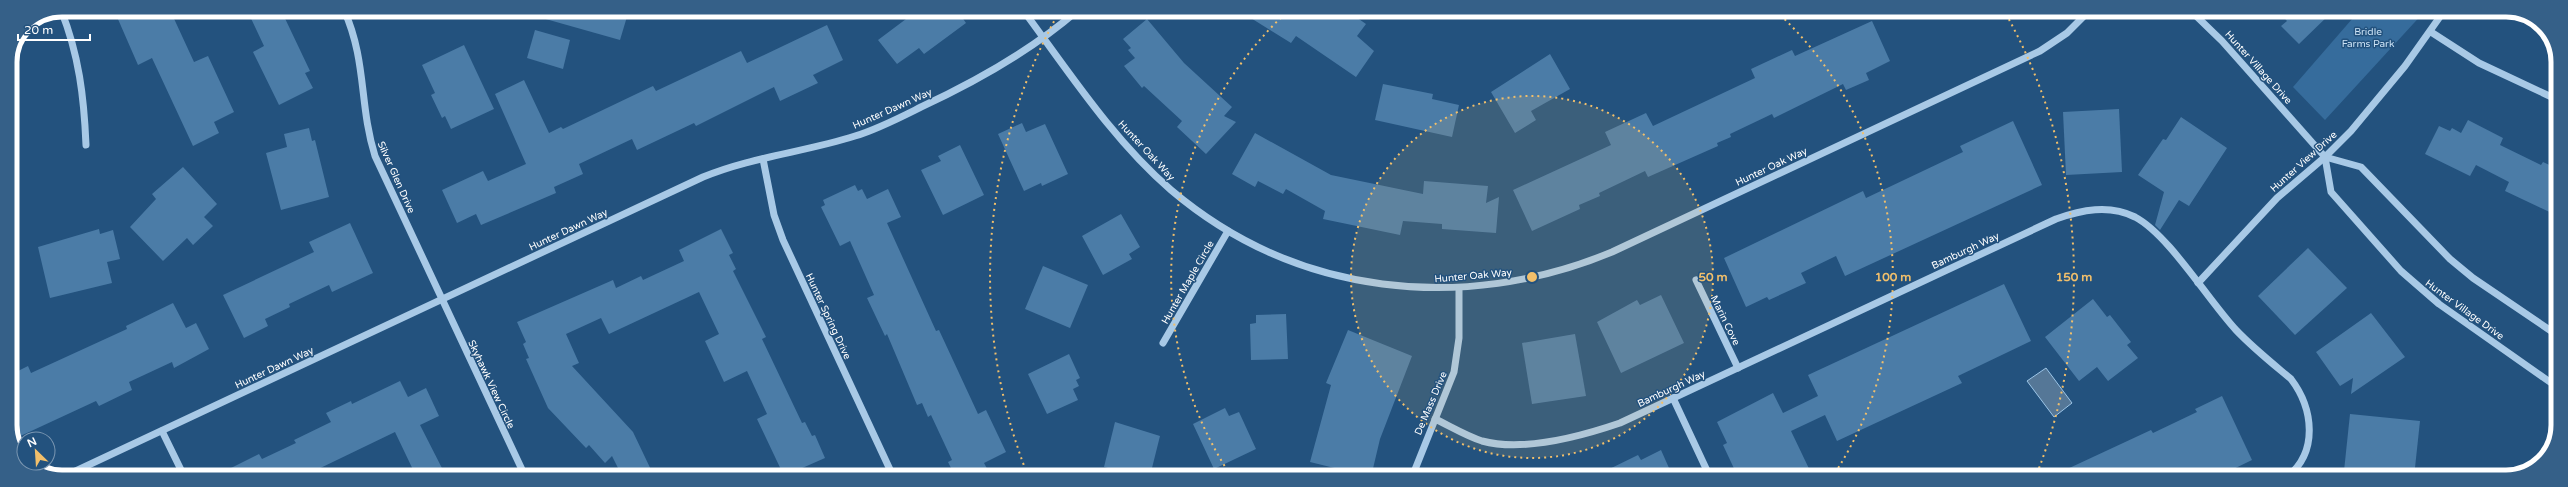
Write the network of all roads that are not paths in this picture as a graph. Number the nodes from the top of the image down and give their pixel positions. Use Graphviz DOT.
graph roads {
  1 [pos="63,17"];
  2 [pos="346,17"];
  3 [pos="1028,17"];
  4 [pos="1069,17"];
  5 [pos="2083,17"];
  6 [pos="2197,17"];
  7 [pos="2440,17"];
  8 [pos="2431,32"];
  9 [pos="1043,37"];
  10 [pos="2551,97"];
  11 [pos="86,145"];
  12 [pos="2325,157"];
  13 [pos="763,159"];
  14 [pos="1228,231"];
  15 [pos="1696,280"];
  16 [pos="2198,283"];
  17 [pos="1459,288"];
  18 [pos="442,299"];
  19 [pos="2551,331"];
  20 [pos="1163,343"];
  21 [pos="1738,368"];
  22 [pos="2551,383"];
  23 [pos="1673,398"];
  24 [pos="1435,419"];
  25 [pos="162,430"];
  26 [pos="78,470"];
  27 [pos="181,470"];
  28 [pos="522,470"];
  29 [pos="890,470"];
  30 [pos="1415,470"];
  31 [pos="1707,470"];
  32 [pos="2293,470"];
  1 -- 11 [label="street"];
  2 -- 18 [label="street, Silver Glen Drive"];
  3 -- 9 [label="street, Hunter Oak Way"];
  4 -- 9 [label="street, Hunter Dawn Way"];
  5 -- 17 [label="street, Hunter Oak Way"];
  6 -- 12 [label="street, Hunter Village Drive"];
  7 -- 8 [label="street, Hunter View Drive"];
  8 -- 10 [label="street"];
  8 -- 12 [label="street, Hunter View Drive"];
  9 -- 13 [label="street, Hunter Dawn Way"];
  9 -- 14 [label="street, Hunter Oak Way"];
  12 -- 16 [label="street, Hunter View Drive"];
  12 -- 19 [label="street"];
  12 -- 22 [label="street, Hunter Village Drive"];
  13 -- 18 [label="street, Hunter Dawn Way"];
  13 -- 29 [label="street, Hunter Spring Drive"];
  14 -- 17 [label="street, Hunter Oak Way"];
  14 -- 20 [label="street, Hunter Maple Circle"];
  15 -- 21 [label="street, Marin Cove"];
  16 -- 21 [label="street, Bamburgh Way"];
  16 -- 32 [label="street, Bamburgh Way"];
  17 -- 24 [label="street, De Mass Drive"];
  18 -- 25 [label="street, Hunter Dawn Way"];
  18 -- 28 [label="street, Skyhawk View Circle"];
  21 -- 23 [label="street, Bamburgh Way"];
  23 -- 24 [label="street, Bamburgh Way"];
  23 -- 31 [label="street"];
  24 -- 30 [label="street, De Mass Drive"];
  25 -- 26 [label="street, Hunter Dawn Way"];
  25 -- 27 [label="street"];
}
